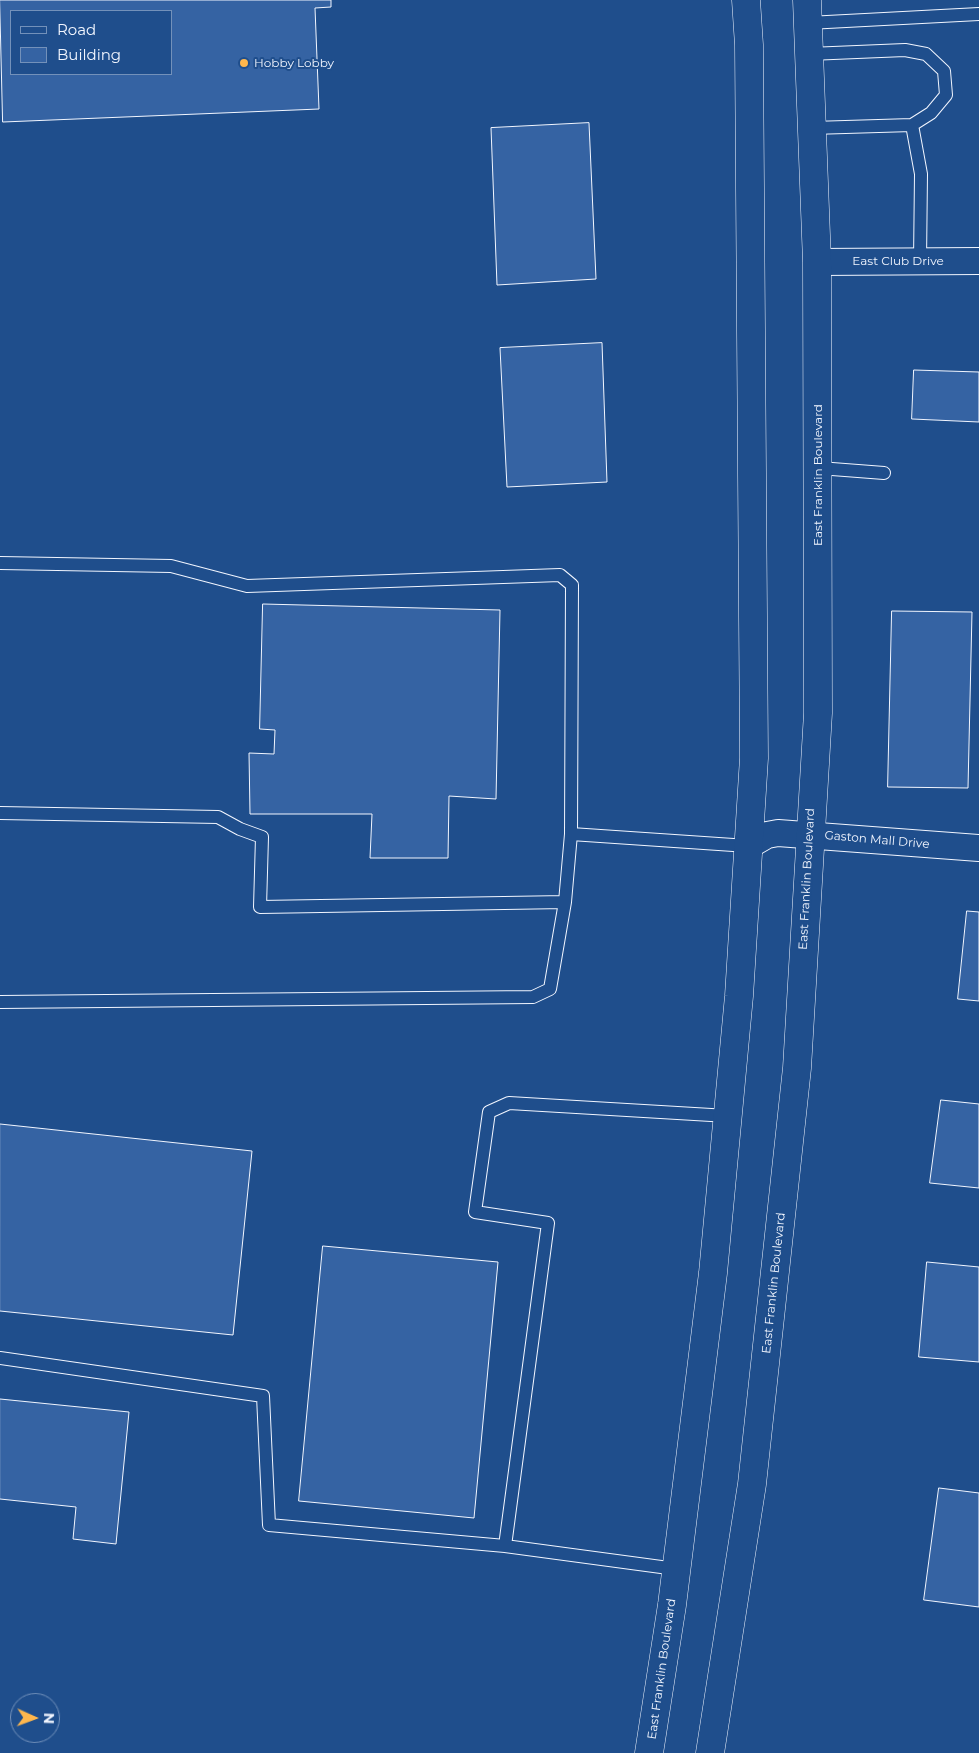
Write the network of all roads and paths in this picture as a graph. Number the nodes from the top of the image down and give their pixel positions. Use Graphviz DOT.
graph roads {
  1 [pos="746,0"];
  2 [pos="807,11"];
  3 [pos="979,14"];
  4 [pos="809,54"];
  5 [pos="912,125"];
  6 [pos="812,128"];
  7 [pos="920,261"];
  8 [pos="979,261"];
  9 [pos="817,262"];
  10 [pos="818,468"];
  11 [pos="884,473"];
  12 [pos="0,563"];
  13 [pos="0,813"];
  14 [pos="571,834"];
  15 [pos="810,834"];
  16 [pos="748,846"];
  17 [pos="979,848"];
  18 [pos="565,902"];
  19 [pos="0,1002"];
  20 [pos="728,1116"];
  21 [pos="0,1358"];
  22 [pos="505,1546"];
  23 [pos="676,1569"];
  24 [pos="649,1753"];
  25 [pos="710,1753"];
  1 -- 16 [label="main road, East Franklin Boulevard"];
  2 -- 3 [label="lane"];
  2 -- 4 [label="main road, East Franklin Boulevard"];
  4 -- 5 [label="lane"];
  4 -- 6 [label="main road, East Franklin Boulevard"];
  5 -- 6 [label="lane"];
  5 -- 7 [label="lane"];
  6 -- 9 [label="main road, East Franklin Boulevard"];
  7 -- 8 [label="street, East Club Drive"];
  7 -- 9 [label="street, East Club Drive"];
  9 -- 10 [label="main road, East Franklin Boulevard"];
  10 -- 11 [label="lane"];
  10 -- 15 [label="main road, East Franklin Boulevard"];
  12 -- 14 [label="lane"];
  13 -- 18 [label="lane"];
  14 -- 16 [label="lane"];
  14 -- 18 [label="lane"];
  15 -- 16 [label="street, Gaston Mall Drive"];
  15 -- 17 [label="street, Gaston Mall Drive"];
  15 -- 25 [label="main road, East Franklin Boulevard"];
  16 -- 20 [label="main road, East Franklin Boulevard"];
  18 -- 19 [label="lane"];
  20 -- 22 [label="lane"];
  20 -- 23 [label="main road, East Franklin Boulevard"];
  21 -- 22 [label="lane"];
  22 -- 23 [label="lane"];
  23 -- 24 [label="main road, East Franklin Boulevard"];
}
